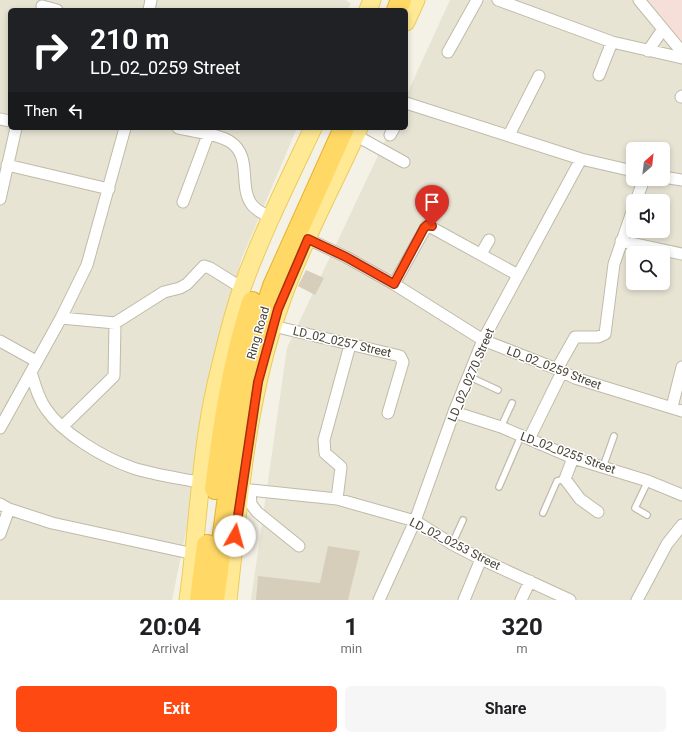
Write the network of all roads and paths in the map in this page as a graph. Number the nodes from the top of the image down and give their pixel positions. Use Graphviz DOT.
graph roads {
  1 [pos="416,0"];
  2 [pos="477,0"];
  3 [pos="498,0"];
  4 [pos="639,0"];
  5 [pos="408,18"];
  6 [pos="663,29"];
  7 [pos="612,42"];
  8 [pos="648,51"];
  9 [pos="448,52"];
  10 [pos="682,52"];
  11 [pos="682,58"];
  12 [pos="599,75"];
  13 [pos="539,76"];
  14 [pos="408,104"];
  15 [pos="16,130"];
  16 [pos="125,130"];
  17 [pos="187,130"];
  18 [pos="312,130"];
  19 [pos="328,130"];
  20 [pos="353,130"];
  21 [pos="208,135"];
  22 [pos="509,135"];
  23 [pos="581,159"];
  24 [pos="404,162"];
  25 [pos="7,165"];
  26 [pos="626,169"];
  27 [pos="670,178"];
  28 [pos="682,180"];
  29 [pos="110,189"];
  30 [pos="0,199"];
  31 [pos="183,202"];
  32 [pos="271,218"];
  33 [pos="626,228"];
  34 [pos="308,239"];
  35 [pos="489,240"];
  36 [pos="621,242"];
  37 [pos="480,254"];
  38 [pos="682,254"];
  39 [pos="518,275"];
  40 [pos="394,284"];
  41 [pos="242,288"];
  42 [pos="61,318"];
  43 [pos="114,323"];
  44 [pos="273,326"];
  45 [pos="483,340"];
  46 [pos="0,341"];
  47 [pos="350,344"];
  48 [pos="36,361"];
  49 [pos="682,367"];
  50 [pos="560,370"];
  51 [pos="31,372"];
  52 [pos="468,376"];
  53 [pos="498,390"];
  54 [pos="512,403"];
  55 [pos="677,409"];
  56 [pos="454,412"];
  57 [pos="388,413"];
  58 [pos="63,426"];
  59 [pos="501,427"];
  60 [pos="0,428"];
  61 [pos="614,436"];
  62 [pos="525,438"];
  63 [pos="573,458"];
  64 [pos="602,467"];
  65 [pos="565,480"];
  66 [pos="648,481"];
  67 [pos="202,483"];
  68 [pos="499,487"];
  69 [pos="246,490"];
  70 [pos="682,495"];
  71 [pos="337,499"];
  72 [pos="4,506"];
  73 [pos="598,512"];
  74 [pos="543,513"];
  75 [pos="647,515"];
  76 [pos="463,520"];
  77 [pos="415,521"];
  78 [pos="682,525"];
  79 [pos="0,534"];
  80 [pos="452,544"];
  81 [pos="298,546"];
  82 [pos="194,554"];
  83 [pos="481,559"];
  84 [pos="530,581"];
  85 [pos="188,600"];
  86 [pos="200,600"];
  87 [pos="214,600"];
  88 [pos="228,600"];
  89 [pos="379,600"];
  90 [pos="464,600"];
  91 [pos="521,600"];
  92 [pos="570,600"];
  93 [pos="637,600"];
  1 -- 5 [label="main road"];
  2 -- 9 [label="street"];
  3 -- 7 [label="street"];
  4 -- 6 [label="street"];
  6 -- 8 [label="street"];
  6 -- 10 [label="street"];
  7 -- 8 [label="street"];
  7 -- 12 [label="street"];
  8 -- 11 [label="street"];
  13 -- 22 [label="street"];
  14 -- 22 [label="street"];
  15 -- 25 [label="street"];
  16 -- 29 [label="street"];
  17 -- 21 [label="street"];
  18 -- 32 [label="main road"];
  19 -- 86 [label="highway, Ring Road"];
  20 -- 24 [label="street"];
  20 -- 34 [label="main road"];
  20 -- 87 [label="highway, Ring Road"];
  21 -- 31 [label="street"];
  21 -- 32 [label="street"];
  22 -- 23 [label="street"];
  23 -- 26 [label="street"];
  23 -- 39 [label="street, LD_02_0270 Street"];
  25 -- 29 [label="street"];
  25 -- 30 [label="street"];
  27 -- 28 [label="street"];
  29 -- 42 [label="street"];
  32 -- 41 [label="main road"];
  33 -- 36 [label="street"];
  34 -- 40 [label="street, LD_02_0259 Street"];
  34 -- 44 [label="main road"];
  35 -- 37 [label="street"];
  36 -- 38 [label="street"];
  36 -- 50 [label="street"];
  37 -- 39 [label="street"];
  37 -- 40 [label="street"];
  39 -- 45 [label="street, LD_02_0270 Street"];
  40 -- 45 [label="street, LD_02_0259 Street"];
  41 -- 43 [label="street"];
  41 -- 67 [label="main road"];
  42 -- 43 [label="street"];
  42 -- 48 [label="street"];
  43 -- 58 [label="street"];
  44 -- 47 [label="street, LD_02_0257 Street"];
  44 -- 69 [label="main road"];
  45 -- 50 [label="street, LD_02_0259 Street"];
  45 -- 52 [label="street, LD_02_0270 Street"];
  46 -- 48 [label="street"];
  47 -- 57 [label="street, LD_02_0257 Street"];
  47 -- 71 [label="street"];
  48 -- 51 [label="street"];
  49 -- 55 [label="street"];
  50 -- 55 [label="street, LD_02_0259 Street"];
  50 -- 62 [label="street"];
  51 -- 58 [label="street"];
  51 -- 60 [label="street"];
  52 -- 53 [label="lane"];
  52 -- 56 [label="street, LD_02_0270 Street"];
  54 -- 59 [label="lane"];
  56 -- 59 [label="street, LD_02_0255 Street"];
  56 -- 77 [label="street, LD_02_0270 Street"];
  58 -- 67 [label="street"];
  59 -- 62 [label="street, LD_02_0255 Street"];
  61 -- 64 [label="lane"];
  62 -- 63 [label="street, LD_02_0255 Street"];
  62 -- 68 [label="lane"];
  63 -- 64 [label="street, LD_02_0255 Street"];
  63 -- 65 [label="street"];
  64 -- 66 [label="street, LD_02_0255 Street"];
  65 -- 73 [label="street"];
  65 -- 74 [label="lane"];
  66 -- 70 [label="street, LD_02_0255 Street"];
  66 -- 75 [label="lane"];
  67 -- 82 [label="main road"];
  69 -- 71 [label="street, LD_02_0253 Street"];
  69 -- 81 [label="street"];
  69 -- 88 [label="main road"];
  71 -- 77 [label="street, LD_02_0253 Street"];
  72 -- 79 [label="street"];
  72 -- 82 [label="street"];
  76 -- 80 [label="lane"];
  77 -- 80 [label="street, LD_02_0253 Street"];
  77 -- 89 [label="street, LD_02_0270 Street"];
  78 -- 93 [label="street"];
  80 -- 83 [label="street, LD_02_0253 Street"];
  82 -- 85 [label="main road"];
  83 -- 84 [label="street, LD_02_0253 Street"];
  83 -- 90 [label="street"];
  84 -- 91 [label="street"];
  84 -- 92 [label="street, LD_02_0253 Street"];
}
